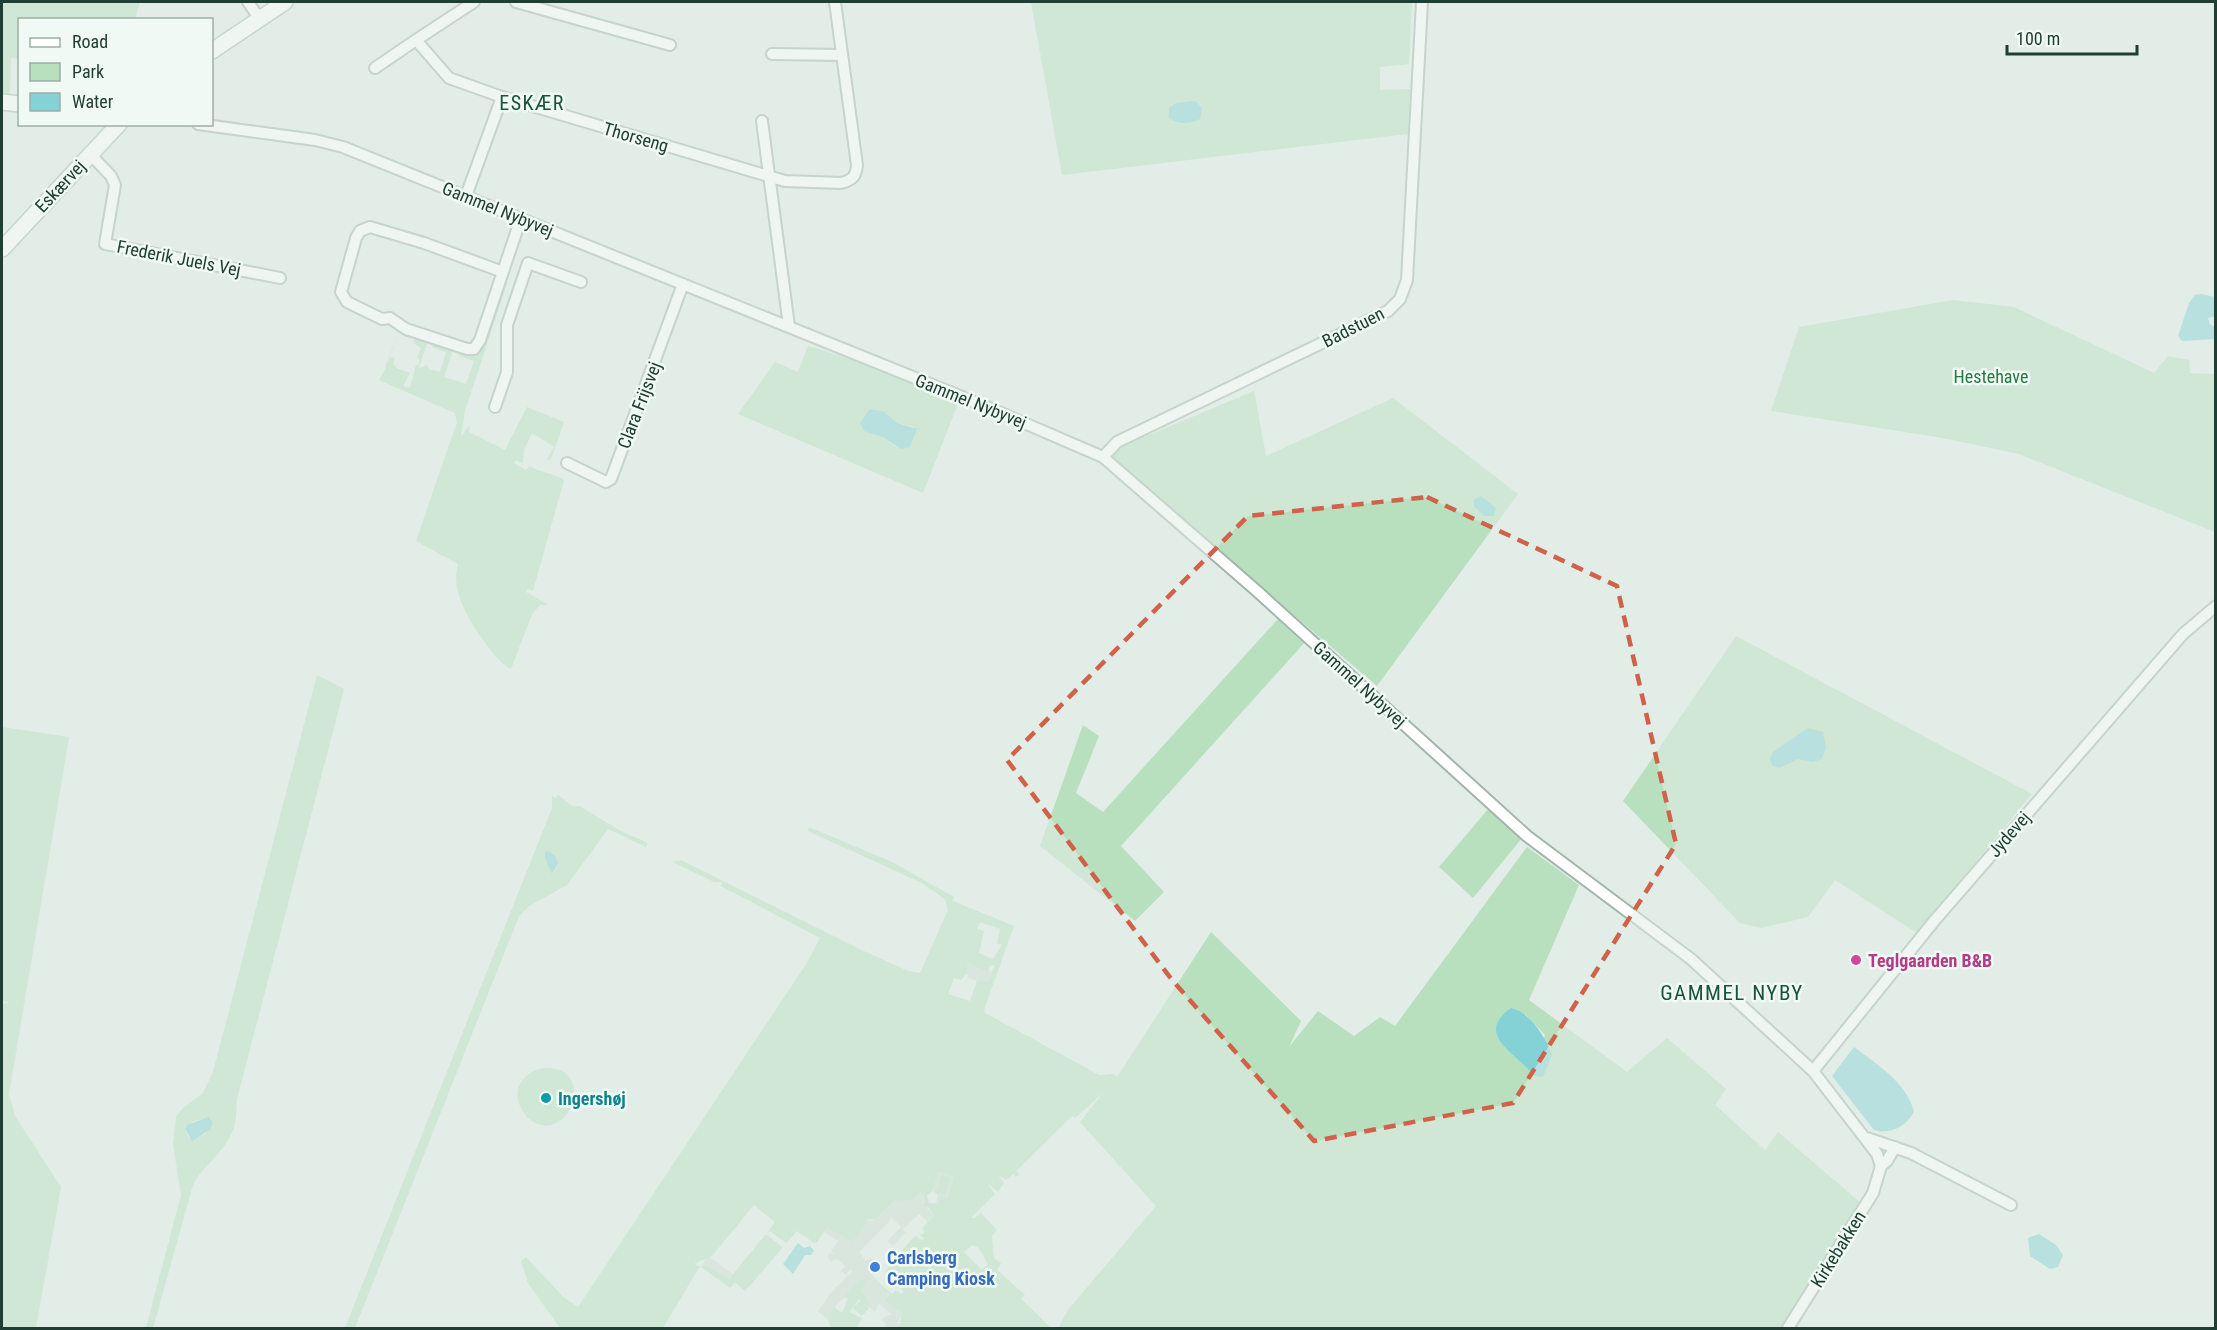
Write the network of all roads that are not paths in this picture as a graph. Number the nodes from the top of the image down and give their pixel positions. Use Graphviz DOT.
graph roads {
  1 [pos="248,2"];
  2 [pos="285,2"];
  3 [pos="474,2"];
  4 [pos="516,2"];
  5 [pos="835,2"];
  6 [pos="1422,2"];
  7 [pos="259,18"];
  8 [pos="416,40"];
  9 [pos="670,45"];
  10 [pos="213,50"];
  11 [pos="772,54"];
  12 [pos="842,55"];
  13 [pos="375,68"];
  14 [pos="502,97"];
  15 [pos="2,102"];
  16 [pos="18,104"];
  17 [pos="762,121"];
  18 [pos="212,126"];
  19 [pos="110,127"];
  20 [pos="90,154"];
  21 [pos="770,176"];
  22 [pos="466,196"];
  23 [pos="521,218"];
  24 [pos="2,249"];
  25 [pos="502,274"];
  26 [pos="280,278"];
  27 [pos="522,280"];
  28 [pos="581,282"];
  29 [pos="683,284"];
  30 [pos="789,327"];
  31 [pos="495,407"];
  32 [pos="1103,457"];
  33 [pos="567,463"];
  34 [pos="2216,606"];
  35 [pos="1814,1071"];
  36 [pos="1867,1138"];
  37 [pos="1896,1147"];
  38 [pos="1881,1166"];
  39 [pos="2011,1205"];
  40 [pos="1788,1329"];
  1 -- 7 [label="street"];
  2 -- 7 [label="street"];
  3 -- 8 [label="street"];
  4 -- 9 [label="street"];
  5 -- 12 [label="street"];
  6 -- 32 [label="street, Badstuen"];
  7 -- 10 [label="street"];
  8 -- 13 [label="street"];
  8 -- 14 [label="street, Thorseng"];
  11 -- 12 [label="street"];
  12 -- 21 [label="street, Thorseng"];
  14 -- 21 [label="street, Thorseng"];
  14 -- 22 [label="street"];
  15 -- 16 [label="street"];
  17 -- 21 [label="street"];
  18 -- 22 [label="street, Gammel Nybyvej"];
  19 -- 20 [label="street, Eskærvej"];
  20 -- 24 [label="street, Eskærvej"];
  20 -- 26 [label="street, Frederik Juels Vej"];
  21 -- 30 [label="street"];
  22 -- 23 [label="street, Gammel Nybyvej"];
  23 -- 25 [label="street"];
  23 -- 29 [label="street, Gammel Nybyvej"];
  25 -- 25 [label="street"];
  25 -- 27 [label="street"];
  27 -- 28 [label="street"];
  27 -- 31 [label="street"];
  29 -- 30 [label="street, Gammel Nybyvej"];
  29 -- 33 [label="street, Clara Frijsvej"];
  30 -- 32 [label="street, Gammel Nybyvej"];
  32 -- 35 [label="street, Gammel Nybyvej"];
  34 -- 35 [label="street, Jydevej"];
  35 -- 36 [label="street, Gammel Nybyvej"];
  36 -- 37 [label="street"];
  36 -- 38 [label="street, Gammel Nybyvej"];
  37 -- 38 [label="street"];
  37 -- 39 [label="street"];
  38 -- 40 [label="street, Kirkebakken"];
}
